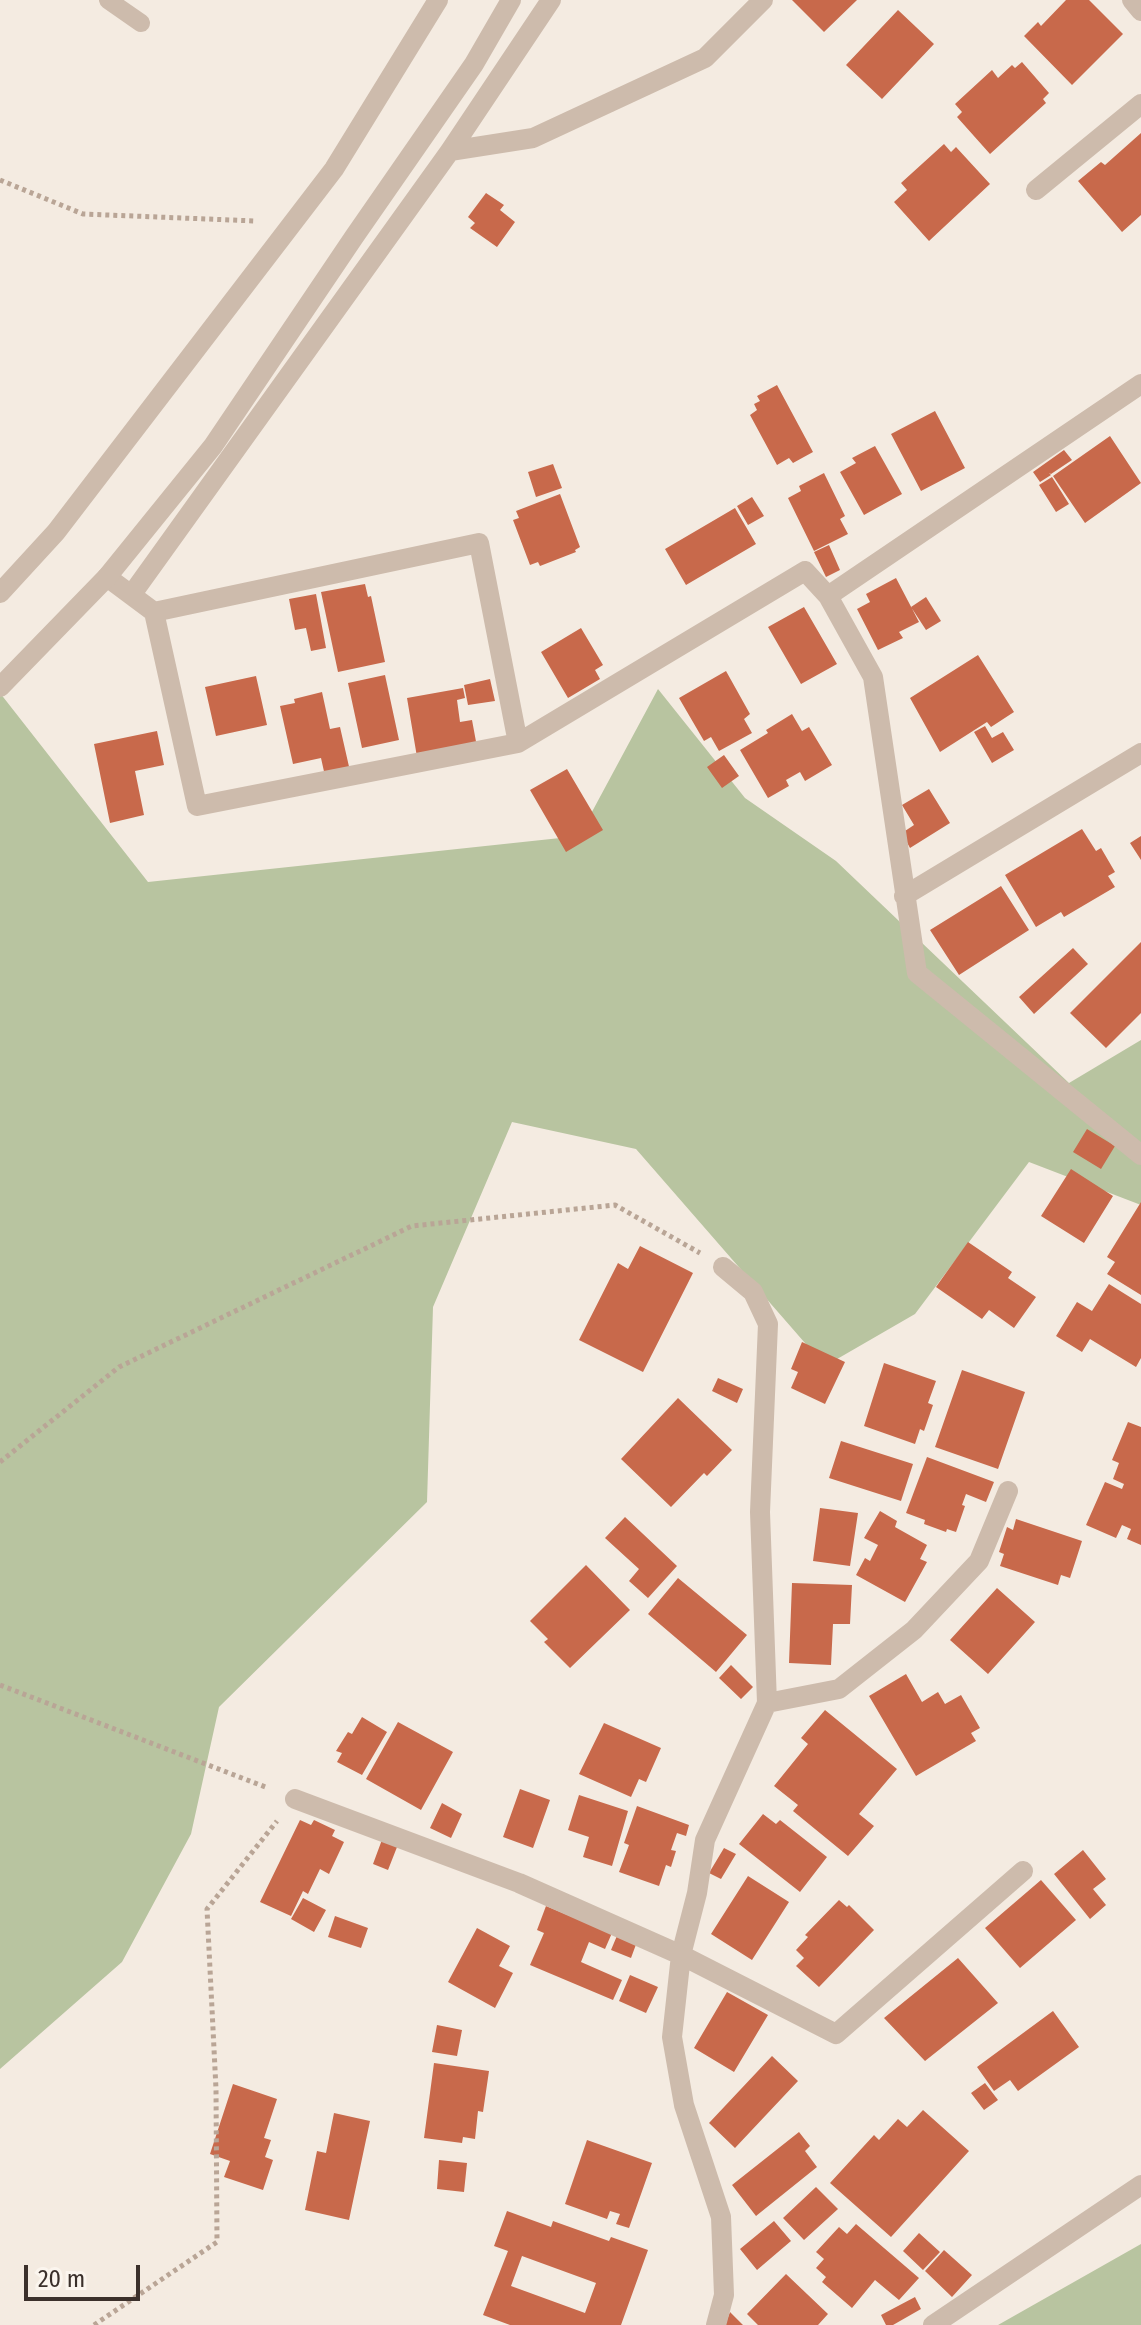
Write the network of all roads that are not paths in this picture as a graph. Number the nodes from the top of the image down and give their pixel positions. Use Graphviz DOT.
graph roads {
  1 [pos="108,0"];
  2 [pos="438,0"];
  3 [pos="511,0"];
  4 [pos="551,0"];
  5 [pos="763,0"];
  6 [pos="1132,0"];
  7 [pos="1141,11"];
  8 [pos="141,23"];
  9 [pos="1141,104"];
  10 [pos="450,151"];
  11 [pos="1036,190"];
  12 [pos="1141,384"];
  13 [pos="107,577"];
  14 [pos="0,593"];
  15 [pos="132,594"];
  16 [pos="828,596"];
  17 [pos="154,612"];
  18 [pos="0,687"];
  19 [pos="518,743"];
  20 [pos="1141,753"];
  21 [pos="904,896"];
  22 [pos="1141,1155"];
  23 [pos="723,1267"];
  24 [pos="1008,1491"];
  25 [pos="767,1703"];
  26 [pos="295,1799"];
  27 [pos="1023,1871"];
  28 [pos="681,1955"];
  29 [pos="1141,2185"];
  30 [pos="716,2325"];
  31 [pos="933,2325"];
  1 -- 8 [label="lane"];
  2 -- 14 [label="street"];
  3 -- 13 [label="street"];
  4 -- 10 [label="street"];
  5 -- 10 [label="street"];
  6 -- 7 [label="street"];
  9 -- 11 [label="street"];
  10 -- 15 [label="street"];
  12 -- 16 [label="street"];
  13 -- 15 [label="street"];
  13 -- 18 [label="street"];
  15 -- 17 [label="street"];
  16 -- 19 [label="street"];
  16 -- 21 [label="street"];
  17 -- 19 [label="street"];
  17 -- 19 [label="street"];
  20 -- 21 [label="street"];
  21 -- 22 [label="street"];
  23 -- 25 [label="street"];
  24 -- 25 [label="street"];
  25 -- 28 [label="street"];
  26 -- 28 [label="street"];
  27 -- 28 [label="street"];
  28 -- 30 [label="street"];
  29 -- 31 [label="street"];
}
